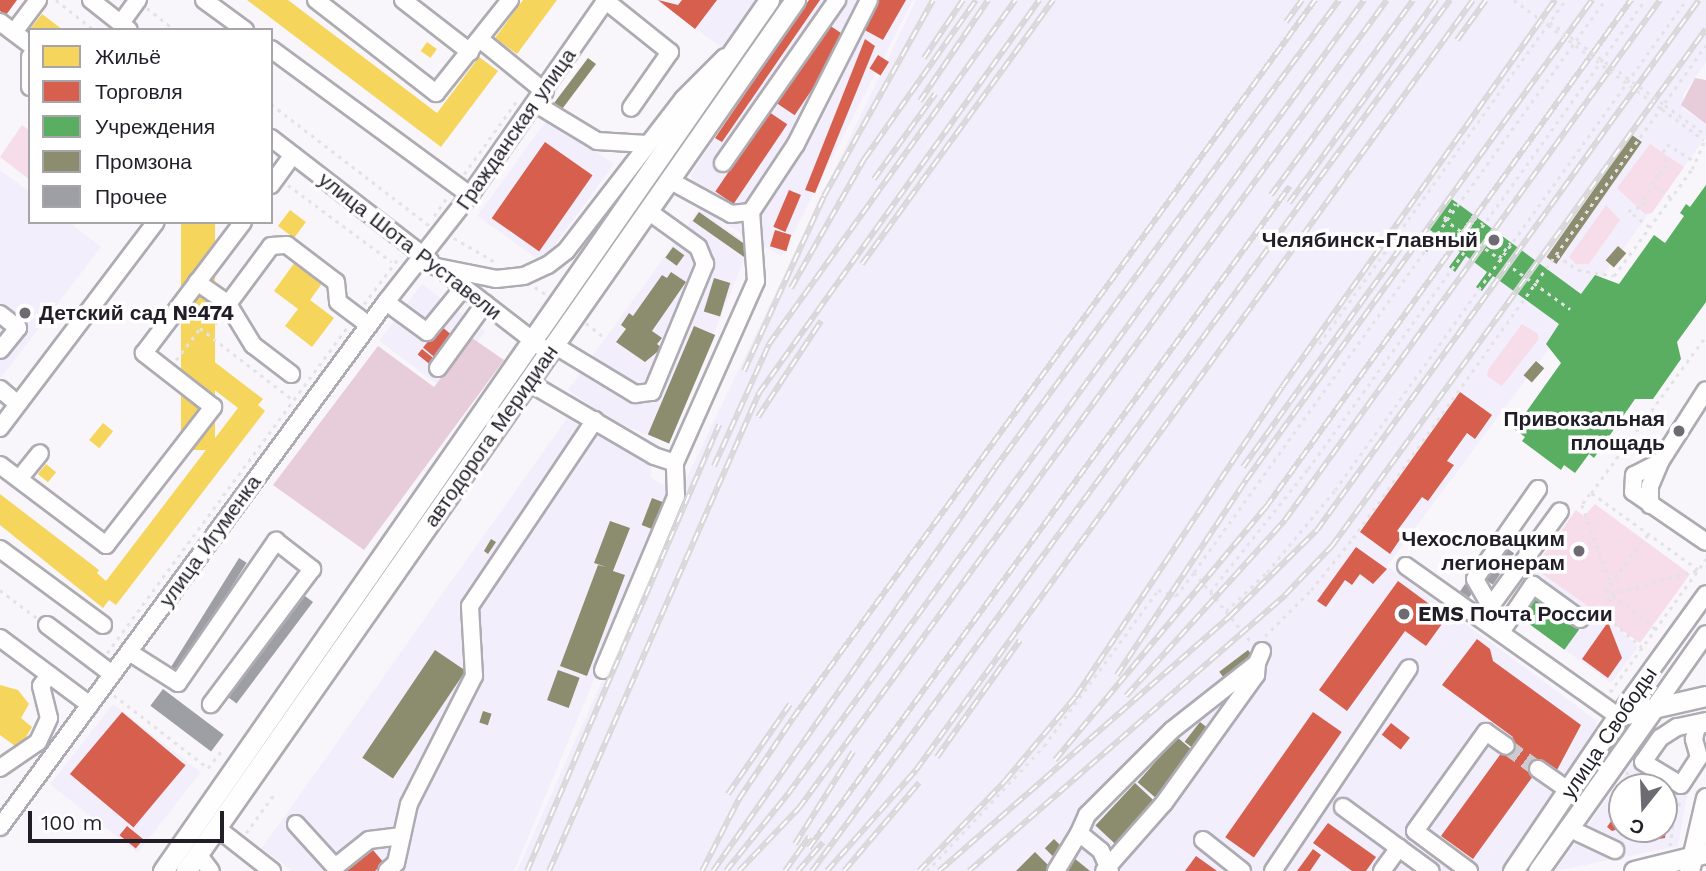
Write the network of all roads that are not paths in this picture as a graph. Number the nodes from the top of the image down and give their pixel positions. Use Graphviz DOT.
graph roads {
  1 [pos="38,0"];
  2 [pos="90,0"];
  3 [pos="138,0"];
  4 [pos="204,0"];
  5 [pos="316,0"];
  6 [pos="403,0"];
  7 [pos="510,0"];
  8 [pos="606,0"];
  9 [pos="769,0"];
  10 [pos="795,0"];
  11 [pos="837,0"];
  12 [pos="869,0"];
  13 [pos="0,22"];
  14 [pos="125,27"];
  15 [pos="242,28"];
  16 [pos="14,32"];
  17 [pos="28,43"];
  18 [pos="476,46"];
  19 [pos="734,49"];
  20 [pos="273,50"];
  21 [pos="541,98"];
  22 [pos="631,108"];
  23 [pos="273,140"];
  24 [pos="647,144"];
  25 [pos="293,155"];
  26 [pos="723,163"];
  27 [pos="669,180"];
  28 [pos="274,181"];
  29 [pos="470,195"];
  30 [pos="648,211"];
  31 [pos="751,212"];
  32 [pos="154,224"];
  33 [pos="241,224"];
  34 [pos="430,261"];
  35 [pos="197,282"];
  36 [pos="464,287"];
  37 [pos="386,302"];
  38 [pos="485,303"];
  39 [pos="228,304"];
  40 [pos="0,314"];
  41 [pos="440,316"];
  42 [pos="362,320"];
  43 [pos="464,334"];
  44 [pos="545,346"];
  45 [pos="0,350"];
  46 [pos="438,368"];
  47 [pos="291,374"];
  48 [pos="528,382"];
  49 [pos="0,390"];
  50 [pos="1706,390"];
  51 [pos="18,404"];
  52 [pos="594,420"];
  53 [pos="0,428"];
  54 [pos="40,453"];
  55 [pos="675,463"];
  56 [pos="0,465"];
  57 [pos="19,479"];
  58 [pos="1538,489"];
  59 [pos="1560,511"];
  60 [pos="1706,542"];
  61 [pos="0,549"];
  62 [pos="1406,566"];
  63 [pos="1706,594"];
  64 [pos="1486,613"];
  65 [pos="1580,619"];
  66 [pos="47,625"];
  67 [pos="103,625"];
  68 [pos="1501,632"];
  69 [pos="1706,634"];
  70 [pos="1,639"];
  71 [pos="129,652"];
  72 [pos="1409,668"];
  73 [pos="603,670"];
  74 [pos="50,675"];
  75 [pos="108,680"];
  76 [pos="1706,696"];
  77 [pos="211,704"];
  78 [pos="90,705"];
  79 [pos="1651,712"];
  80 [pos="1618,716"];
  81 [pos="1706,722"];
  82 [pos="1506,746"];
  83 [pos="0,768"];
  84 [pos="1538,769"];
  85 [pos="1569,791"];
  86 [pos="1706,798"];
  87 [pos="1343,807"];
  88 [pos="296,824"];
  89 [pos="0,827"];
  90 [pos="217,828"];
  91 [pos="1568,828"];
  92 [pos="1080,833"];
  93 [pos="402,836"];
  94 [pos="1203,840"];
  95 [pos="1399,848"];
  96 [pos="1615,850"];
  97 [pos="198,854"];
  98 [pos="1695,860"];
  99 [pos="1107,869"];
  100 [pos="163,871"];
  101 [pos="186,871"];
  102 [pos="211,871"];
  103 [pos="272,871"];
  104 [pos="388,871"];
  105 [pos="1056,871"];
  106 [pos="1242,871"];
  107 [pos="1273,871"];
  108 [pos="1382,871"];
  109 [pos="1431,871"];
  110 [pos="1469,871"];
  111 [pos="1513,871"];
  112 [pos="1538,871"];
  113 [pos="1634,871"];
  1 -- 16 [label="street"];
  2 -- 14 [label="street"];
  3 -- 14 [label="street"];
  4 -- 15 [label="street"];
  5 -- 18 [label="street"];
  6 -- 18 [label="street"];
  7 -- 18 [label="street"];
  8 -- 21 [label="street, Гражданская улица"];
  8 -- 22 [label="street"];
  9 -- 19 [label="main road, автодорога Меридиан"];
  10 -- 27 [label="main road, автодорога Меридиан"];
  11 -- 26 [label="street"];
  12 -- 31 [label="street"];
  13 -- 16 [label="street"];
  16 -- 17 [label="street"];
  18 -- 21 [label="street"];
  19 -- 24 [label="street"];
  19 -- 44 [label="main road, автодорога Меридиан"];
  20 -- 29 [label="street"];
  21 -- 24 [label="street"];
  21 -- 29 [label="street, Гражданская улица"];
  23 -- 25 [label="street, улица Шота Руставели"];
  24 -- 34 [label="street"];
  25 -- 28 [label="street"];
  25 -- 34 [label="street, улица Шота Руставели"];
  27 -- 30 [label="main road, автодорога Меридиан"];
  27 -- 31 [label="street"];
  29 -- 34 [label="street, Гражданская улица"];
  30 -- 44 [label="main road, автодорога Меридиан"];
  30 -- 44 [label="street, улица Шота Руставели"];
  31 -- 55 [label="street"];
  32 -- 51 [label="street"];
  33 -- 35 [label="street"];
  34 -- 36 [label="street, улица Шота Руставели"];
  34 -- 37 [label="street, улица Игуменка"];
  35 -- 39 [label="street"];
  35 -- 57 [label="street"];
  36 -- 38 [label="street, улица Шота Руставели"];
  36 -- 41 [label="street"];
  37 -- 41 [label="street"];
  37 -- 42 [label="street, улица Игуменка"];
  38 -- 43 [label="street"];
  38 -- 44 [label="street, улица Шота Руставели"];
  39 -- 42 [label="street"];
  39 -- 47 [label="street"];
  40 -- 45 [label="street"];
  41 -- 43 [label="street"];
  42 -- 71 [label="street, улица Игуменка"];
  43 -- 46 [label="street"];
  44 -- 48 [label="main road, автодорога Меридиан"];
  44 -- 100 [label="main road, автодорога Меридиан"];
  48 -- 52 [label="street"];
  48 -- 90 [label="main road, автодорога Меридиан"];
  49 -- 51 [label="street"];
  50 -- 60 [label="street"];
  51 -- 53 [label="street"];
  52 -- 55 [label="street"];
  52 -- 93 [label="street"];
  54 -- 57 [label="street"];
  55 -- 73 [label="street"];
  56 -- 57 [label="street"];
  58 -- 64 [label="street"];
  59 -- 64 [label="street"];
  61 -- 67 [label="street"];
  62 -- 64 [label="street"];
  63 -- 80 [label="street, улица Свободы"];
  64 -- 68 [label="street"];
  65 -- 68 [label="street"];
  66 -- 75 [label="street"];
  68 -- 80 [label="street"];
  69 -- 79 [label="street, улица Свободы"];
  70 -- 74 [label="street"];
  71 -- 75 [label="street, улица Игуменка"];
  71 -- 77 [label="street"];
  72 -- 107 [label="street"];
  74 -- 78 [label="street"];
  74 -- 83 [label="street"];
  75 -- 78 [label="street, улица Игуменка"];
  76 -- 79 [label="main road"];
  78 -- 89 [label="street, улица Игуменка"];
  79 -- 80 [label="main road"];
  79 -- 91 [label="main road, улица Свободы"];
  80 -- 85 [label="main road, улица Свободы"];
  81 -- 81 [label="street"];
  82 -- 110 [label="street"];
  84 -- 85 [label="street"];
  85 -- 111 [label="main road, улица Свободы"];
  86 -- 98 [label="main road"];
  87 -- 95 [label="street"];
  88 -- 93 [label="street"];
  90 -- 97 [label="main road, автодорога Меридиан"];
  90 -- 103 [label="street"];
  91 -- 96 [label="street"];
  91 -- 112 [label="main road, улица Свободы"];
  92 -- 99 [label="street"];
  92 -- 99 [label="street"];
  92 -- 105 [label="street"];
  93 -- 104 [label="street"];
  94 -- 106 [label="street"];
  95 -- 108 [label="street"];
  95 -- 109 [label="street"];
  97 -- 101 [label="main road, автодорога Меридиан"];
  97 -- 102 [label="street"];
  98 -- 113 [label="main road"];
}
